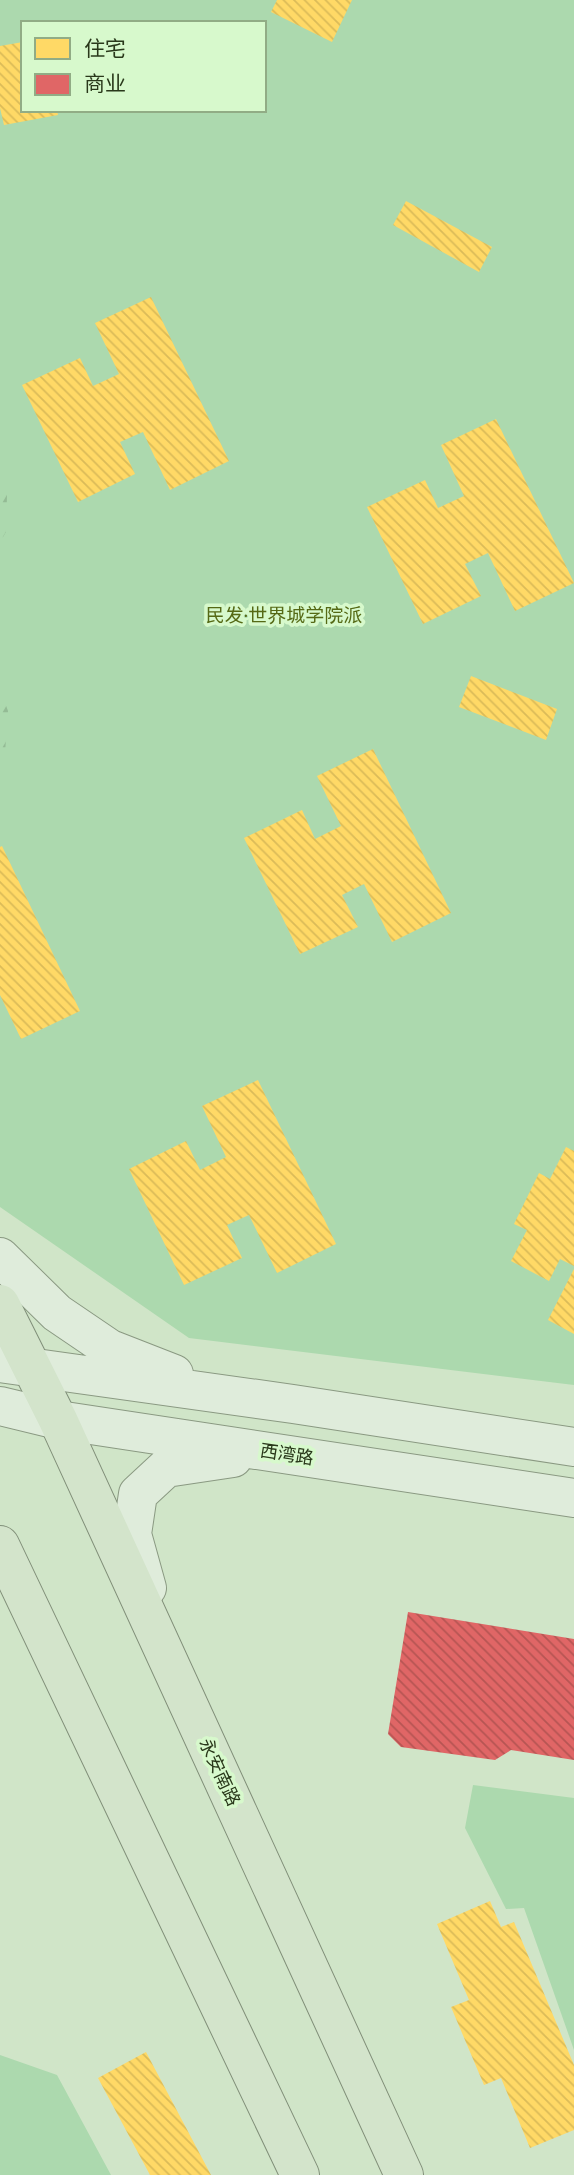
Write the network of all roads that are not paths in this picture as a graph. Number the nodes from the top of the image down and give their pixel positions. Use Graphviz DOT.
graph roads {
  1 [pos="0,1257"];
  2 [pos="0,1304"];
  3 [pos="17,1366"];
  4 [pos="231,1396"];
  5 [pos="0,1406"];
  6 [pos="58,1420"];
  7 [pos="574,1447"];
  8 [pos="289,1455"];
  9 [pos="574,1498"];
  10 [pos="1,1548"];
  11 [pos="162,1644"];
  12 [pos="300,2175"];
  13 [pos="404,2175"];
  1 -- 4 [label="main road"];
  2 -- 3 [label="main road, 永安南路"];
  3 -- 4 [label="main road"];
  3 -- 6 [label="main road, 永安南路"];
  4 -- 7 [label="main road"];
  5 -- 6 [label="main road, 西湾路"];
  6 -- 8 [label="main road, 西湾路"];
  6 -- 11 [label="main road, 永安南路"];
  8 -- 9 [label="main road, 西湾路"];
  8 -- 11 [label="main road"];
  10 -- 12 [label="main road"];
  11 -- 13 [label="main road, 永安南路"];
}
